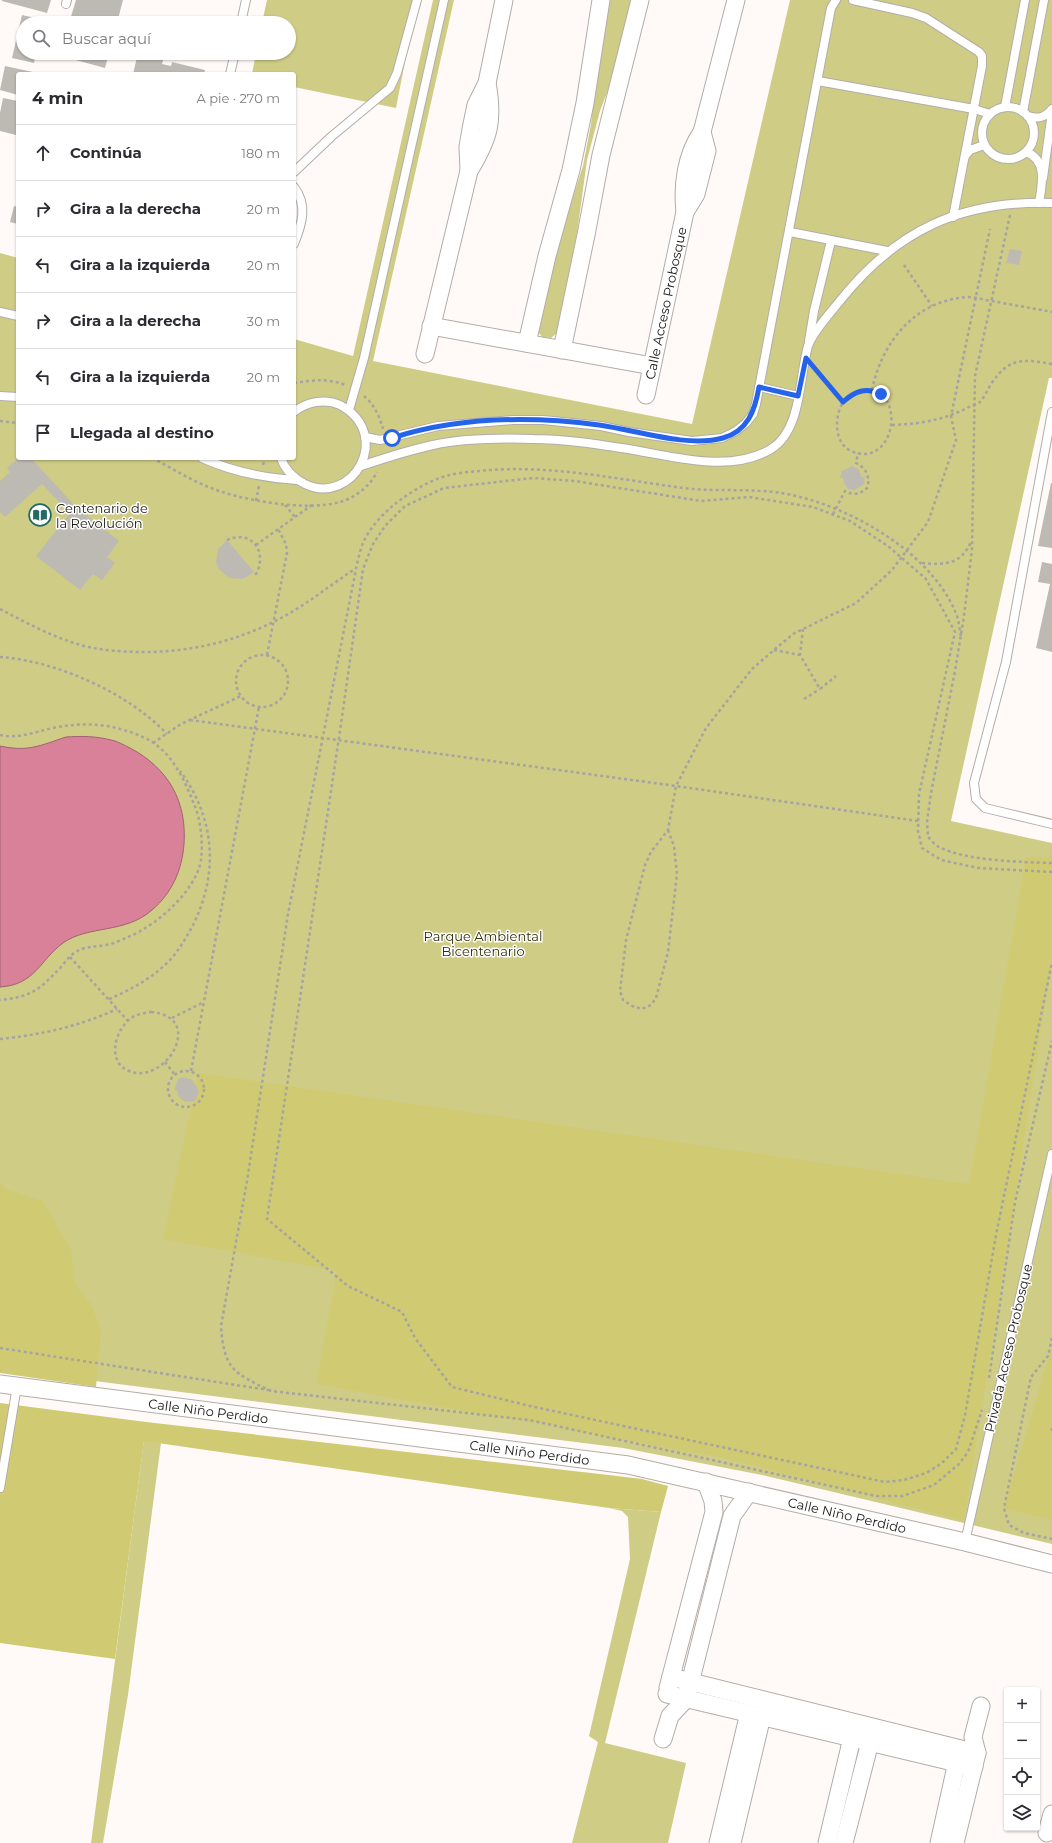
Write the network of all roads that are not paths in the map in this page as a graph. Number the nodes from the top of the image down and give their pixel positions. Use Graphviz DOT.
graph roads {
  1 [pos="246,0"];
  2 [pos="417,0"];
  3 [pos="444,0"];
  4 [pos="504,0"];
  5 [pos="601,0"];
  6 [pos="640,0"];
  7 [pos="736,0"];
  8 [pos="836,0"];
  9 [pos="853,0"];
  10 [pos="1025,0"];
  11 [pos="1044,0"];
  12 [pos="243,16"];
  13 [pos="233,60"];
  14 [pos="230,72"];
  15 [pos="818,81"];
  16 [pos="1004,107"];
  17 [pos="974,109"];
  18 [pos="1052,111"];
  19 [pos="990,114"];
  20 [pos="1026,114"];
  21 [pos="984,145"];
  22 [pos="1026,152"];
  23 [pos="964,156"];
  24 [pos="296,170"];
  25 [pos="1043,178"];
  26 [pos="296,190"];
  27 [pos="1039,203"];
  28 [pos="1052,203"];
  29 [pos="953,216"];
  30 [pos="790,232"];
  31 [pos="296,238"];
  32 [pos="831,241"];
  33 [pos="887,251"];
  34 [pos="0,312"];
  35 [pos="16,316"];
  36 [pos="431,326"];
  37 [pos="527,343"];
  38 [pos="808,344"];
  39 [pos="562,350"];
  40 [pos="425,354"];
  41 [pos="652,366"];
  42 [pos="759,387"];
  43 [pos="646,395"];
  44 [pos="0,396"];
  45 [pos="798,396"];
  46 [pos="16,397"];
  47 [pos="296,404"];
  48 [pos="307,404"];
  49 [pos="349,410"];
  50 [pos="296,411"];
  51 [pos="1052,412"];
  52 [pos="365,438"];
  53 [pos="207,460"];
  54 [pos="282,460"];
  55 [pos="361,466"];
  56 [pos="297,480"];
  57 [pos="1052,824"];
  58 [pos="1052,1154"];
  59 [pos="0,1384"];
  60 [pos="17,1386"];
  61 [pos="706,1482"];
  62 [pos="0,1488"];
  63 [pos="749,1492"];
  64 [pos="709,1530"];
  65 [pos="727,1534"];
  66 [pos="965,1542"];
  67 [pos="1052,1564"];
  68 [pos="671,1677"];
  69 [pos="690,1682"];
  70 [pos="667,1694"];
  71 [pos="686,1699"];
  72 [pos="981,1706"];
  73 [pos="755,1715"];
  74 [pos="670,1716"];
  75 [pos="811,1720"];
  76 [pos="852,1738"];
  77 [pos="663,1739"];
  78 [pos="870,1742"];
  79 [pos="975,1752"];
  80 [pos="959,1756"];
  81 [pos="1052,1814"];
  82 [pos="1047,1833"];
  83 [pos="718,1843"];
  84 [pos="732,1843"];
  85 [pos="827,1843"];
  86 [pos="844,1843"];
  87 [pos="939,1843"];
  88 [pos="955,1843"];
  1 -- 12 [label="lane"];
  2 -- 24 [label="lane"];
  3 -- 49 [label="lane"];
  4 -- 36 [label="street"];
  5 -- 37 [label="street"];
  6 -- 39 [label="street"];
  7 -- 41 [label="street, Calle Acceso Probosque"];
  8 -- 15 [label="lane"];
  9 -- 17 [label="lane"];
  10 -- 16 [label="lane"];
  11 -- 20 [label="lane"];
  13 -- 14 [label="lane"];
  15 -- 17 [label="lane"];
  15 -- 30 [label="lane"];
  16 -- 19 [label="lane"];
  16 -- 20 [label="lane"];
  17 -- 19 [label="lane"];
  17 -- 23 [label="lane"];
  18 -- 20 [label="lane"];
  18 -- 25 [label="lane"];
  19 -- 21 [label="lane"];
  20 -- 22 [label="lane"];
  21 -- 22 [label="lane"];
  21 -- 23 [label="lane"];
  22 -- 25 [label="lane"];
  23 -- 29 [label="lane"];
  25 -- 27 [label="lane"];
  26 -- 31 [label="lane"];
  27 -- 28 [label="lane"];
  27 -- 29 [label="lane"];
  29 -- 33 [label="lane"];
  30 -- 32 [label="lane"];
  30 -- 42 [label="lane"];
  32 -- 33 [label="lane"];
  32 -- 38 [label="lane"];
  33 -- 38 [label="lane"];
  34 -- 35 [label="lane"];
  36 -- 37 [label="street"];
  36 -- 40 [label="street"];
  37 -- 39 [label="street"];
  38 -- 45 [label="lane"];
  39 -- 41 [label="street"];
  41 -- 43 [label="street, Calle Acceso Probosque"];
  42 -- 45 [label="lane"];
  42 -- 52 [label="lane"];
  44 -- 46 [label="lane"];
  45 -- 55 [label="lane"];
  47 -- 48 [label="lane"];
  48 -- 49 [label="lane"];
  48 -- 50 [label="lane"];
  49 -- 52 [label="lane"];
  51 -- 57 [label="lane"];
  52 -- 55 [label="lane"];
  53 -- 56 [label="lane"];
  54 -- 56 [label="lane"];
  55 -- 56 [label="lane"];
  58 -- 66 [label="lane, Privada Acceso Probosque"];
  59 -- 60 [label="street, Calle Niño Perdido"];
  60 -- 61 [label="street, Calle Niño Perdido"];
  60 -- 62 [label="lane"];
  61 -- 63 [label="street, Calle Niño Perdido"];
  61 -- 64 [label="street"];
  63 -- 65 [label="street"];
  63 -- 66 [label="street, Calle Niño Perdido"];
  64 -- 65 [label="street"];
  64 -- 68 [label="street"];
  65 -- 69 [label="street"];
  66 -- 67 [label="street, Calle Niño Perdido"];
  68 -- 69 [label="street"];
  68 -- 70 [label="street"];
  69 -- 71 [label="street"];
  69 -- 75 [label="street"];
  70 -- 71 [label="street"];
  70 -- 74 [label="street"];
  71 -- 73 [label="street"];
  71 -- 74 [label="street"];
  72 -- 79 [label="street"];
  73 -- 75 [label="street"];
  73 -- 83 [label="street"];
  73 -- 84 [label="street"];
  74 -- 77 [label="street"];
  75 -- 76 [label="street"];
  75 -- 80 [label="street"];
  76 -- 78 [label="street"];
  76 -- 85 [label="street"];
  78 -- 80 [label="street"];
  78 -- 86 [label="street"];
  79 -- 80 [label="street"];
  79 -- 80 [label="street"];
  79 -- 88 [label="street"];
  80 -- 87 [label="street"];
  81 -- 82 [label="street"];
}
